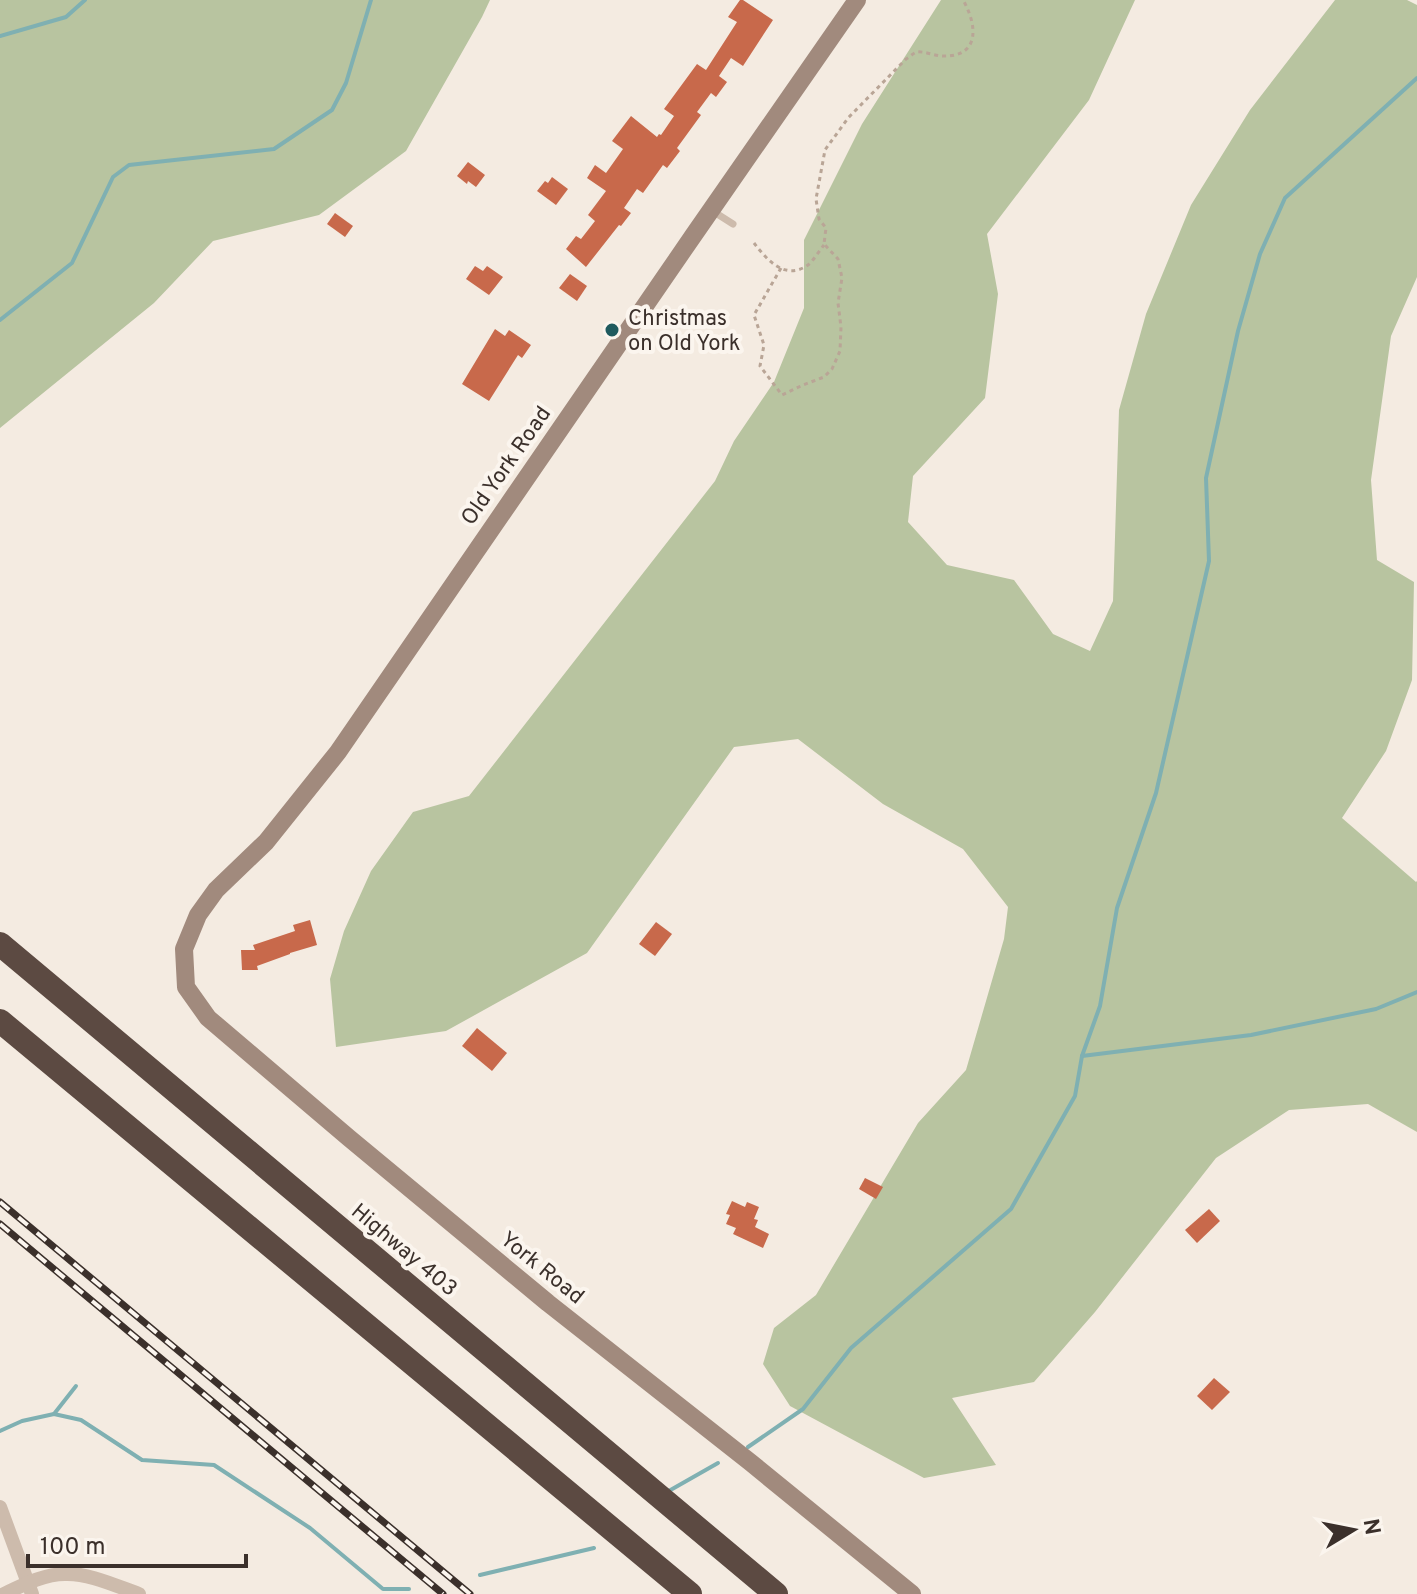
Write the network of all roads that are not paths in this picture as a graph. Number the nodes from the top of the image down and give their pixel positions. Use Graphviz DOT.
graph roads {
  1 [pos="857,0"];
  2 [pos="711,210"];
  3 [pos="733,224"];
  4 [pos="0,944"];
  5 [pos="184,949"];
  6 [pos="0,1021"];
  7 [pos="0,1507"];
  8 [pos="30,1588"];
  9 [pos="4,1594"];
  10 [pos="139,1594"];
  11 [pos="690,1594"];
  12 [pos="776,1594"];
  13 [pos="912,1594"];
  1 -- 2 [label="street, Old York Road"];
  2 -- 3 [label="lane"];
  2 -- 5 [label="street, Old York Road"];
  4 -- 12 [label="highway, Highway 403"];
  5 -- 13 [label="street, York Road"];
  6 -- 11 [label="highway"];
  7 -- 8 [label="street"];
  8 -- 9 [label="street"];
  8 -- 10 [label="street"];
}
